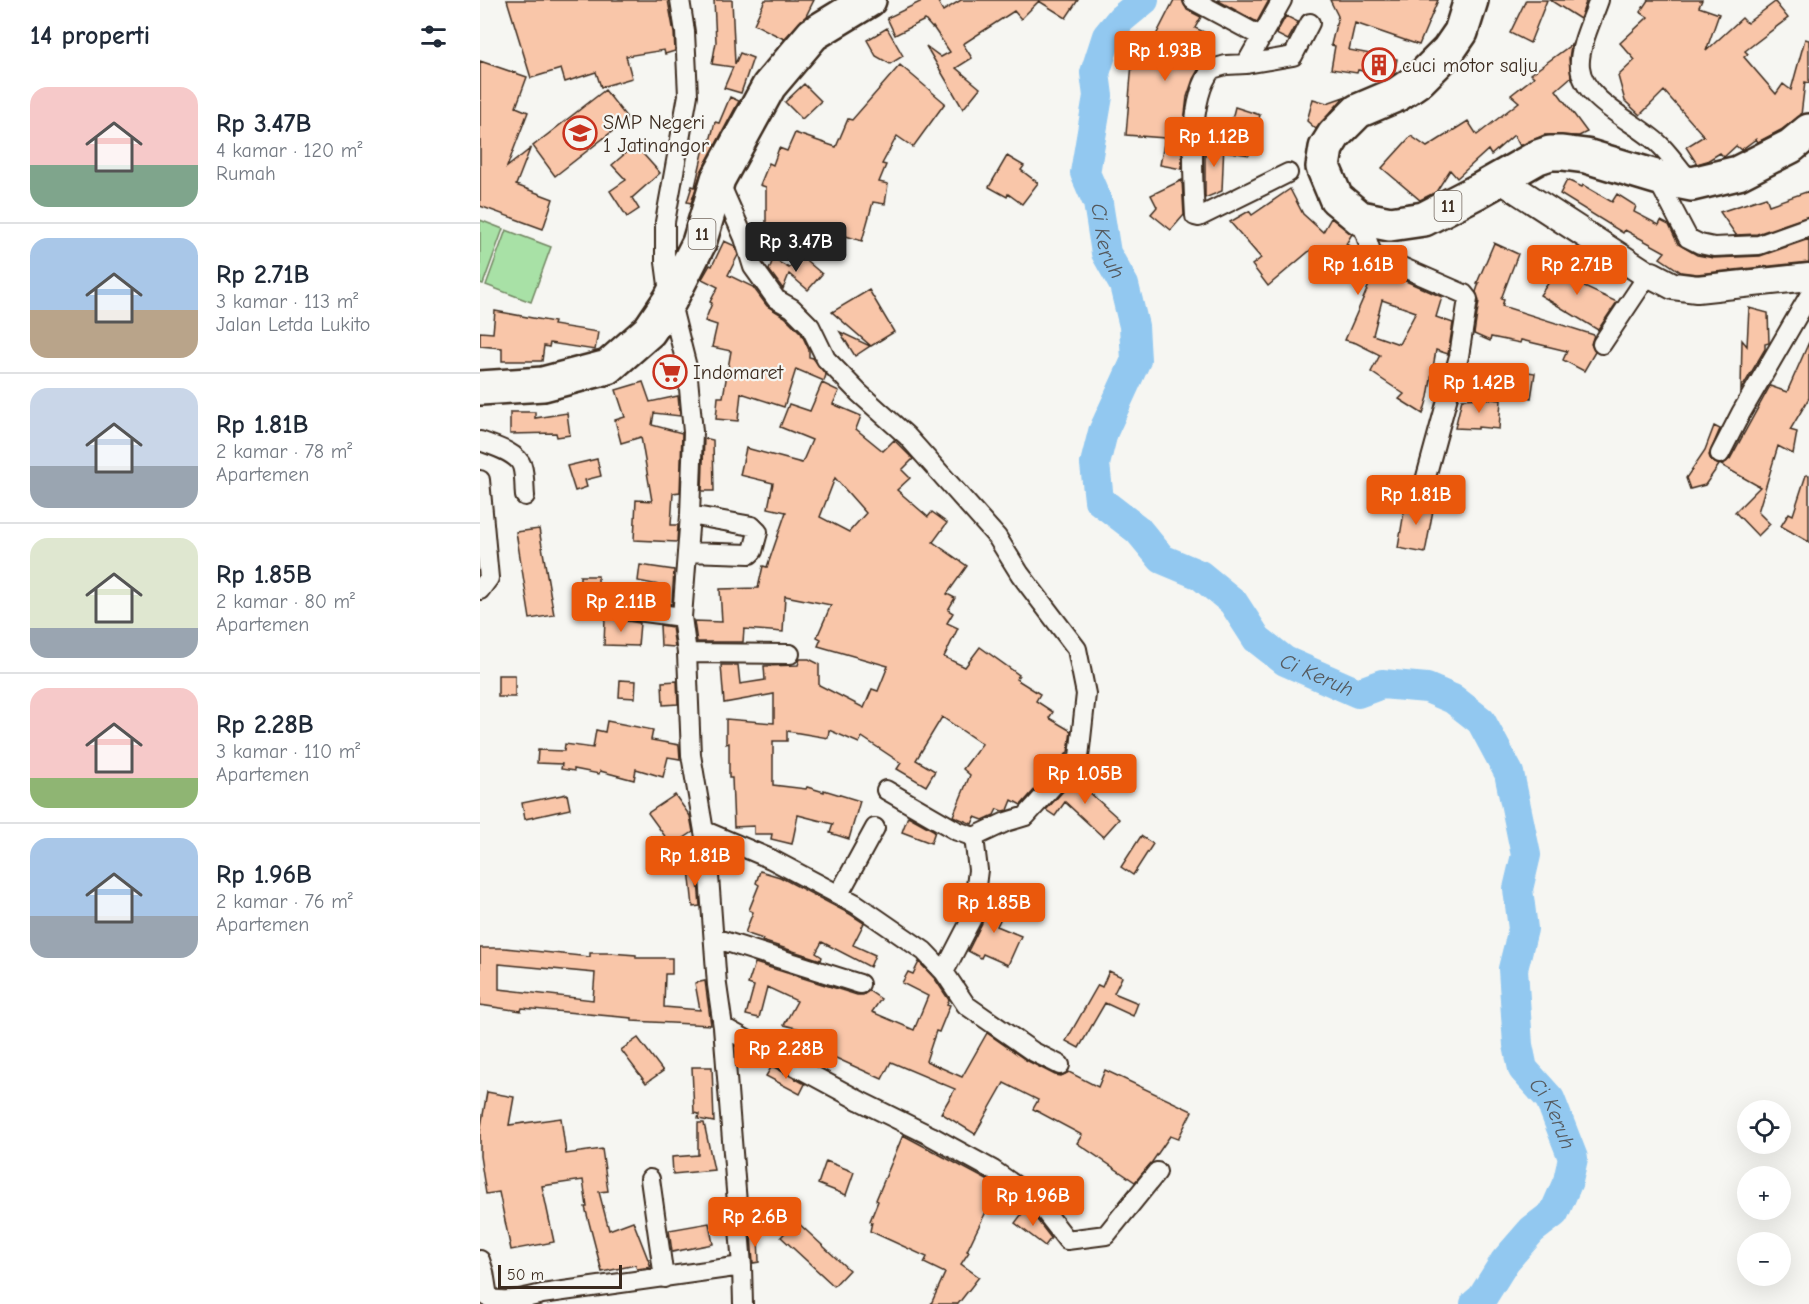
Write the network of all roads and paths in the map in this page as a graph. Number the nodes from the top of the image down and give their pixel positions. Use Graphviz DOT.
graph roads {
  1 [pos="680,0"];
  2 [pos="869,0"];
  3 [pos="1192,0"];
  4 [pos="1282,0"];
  5 [pos="1470,0"];
  6 [pos="1599,0"];
  7 [pos="1310,23"];
  8 [pos="1262,37"];
  9 [pos="1246,64"];
  10 [pos="1809,131"];
  11 [pos="1288,173"];
  12 [pos="1656,177"];
  13 [pos="718,179"];
  14 [pos="1500,179"];
  15 [pos="1692,184"];
  16 [pos="1360,218"];
  17 [pos="1809,227"];
  18 [pos="1648,275"];
  19 [pos="1809,277"];
  20 [pos="1809,296"];
  21 [pos="670,300"];
  22 [pos="1602,344"];
  23 [pos="480,388"];
  24 [pos="480,441"];
  25 [pos="1720,454"];
  26 [pos="480,480"];
  27 [pos="1423,488"];
  28 [pos="525,496"];
  29 [pos="690,515"];
  30 [pos="687,552"];
  31 [pos="480,590"];
  32 [pos="585,604"];
  33 [pos="682,617"];
  34 [pos="687,653"];
  35 [pos="790,654"];
  36 [pos="886,790"];
  37 [pos="875,828"];
  38 [pos="705,831"];
  39 [pos="974,837"];
  40 [pos="838,894"];
  41 [pos="714,938"];
  42 [pos="944,972"];
  43 [pos="860,984"];
  44 [pos="723,1027"];
  45 [pos="1060,1065"];
  46 [pos="1157,1172"];
  47 [pos="650,1179"];
  48 [pos="480,1260"];
  49 [pos="742,1266"];
  50 [pos="664,1278"];
  51 [pos="743,1304"];
  1 -- 21 [label="street"];
  2 -- 13 [label="highway, 11"];
  3 -- 8 [label="street"];
  4 -- 8 [label="street"];
  5 -- 16 [label="highway, 11"];
  6 -- 15 [label="street"];
  7 -- 9 [label="street"];
  8 -- 9 [label="street"];
  9 -- 11 [label="street"];
  10 -- 15 [label="highway, 11"];
  12 -- 14 [label="highway, 11"];
  12 -- 15 [label="highway, 11"];
  12 -- 17 [label="street"];
  13 -- 21 [label="highway, 11"];
  13 -- 39 [label="street"];
  14 -- 16 [label="highway, 11"];
  14 -- 18 [label="street"];
  16 -- 27 [label="street"];
  18 -- 19 [label="street"];
  18 -- 22 [label="street"];
  20 -- 25 [label="street"];
  21 -- 23 [label="highway, 11"];
  21 -- 29 [label="street"];
  24 -- 28 [label="street"];
  26 -- 31 [label="street"];
  29 -- 30 [label="street"];
  29 -- 30 [label="street"];
  30 -- 33 [label="street"];
  32 -- 33 [label="street"];
  33 -- 34 [label="street"];
  34 -- 35 [label="street"];
  34 -- 38 [label="street"];
  36 -- 39 [label="street"];
  37 -- 40 [label="street"];
  38 -- 40 [label="street"];
  38 -- 41 [label="street"];
  39 -- 42 [label="street"];
  40 -- 42 [label="street"];
  41 -- 43 [label="street"];
  41 -- 44 [label="street"];
  42 -- 45 [label="street"];
  44 -- 46 [label="street"];
  44 -- 49 [label="street"];
  47 -- 50 [label="street"];
  48 -- 50 [label="street"];
  49 -- 50 [label="street"];
  49 -- 51 [label="street"];
}
